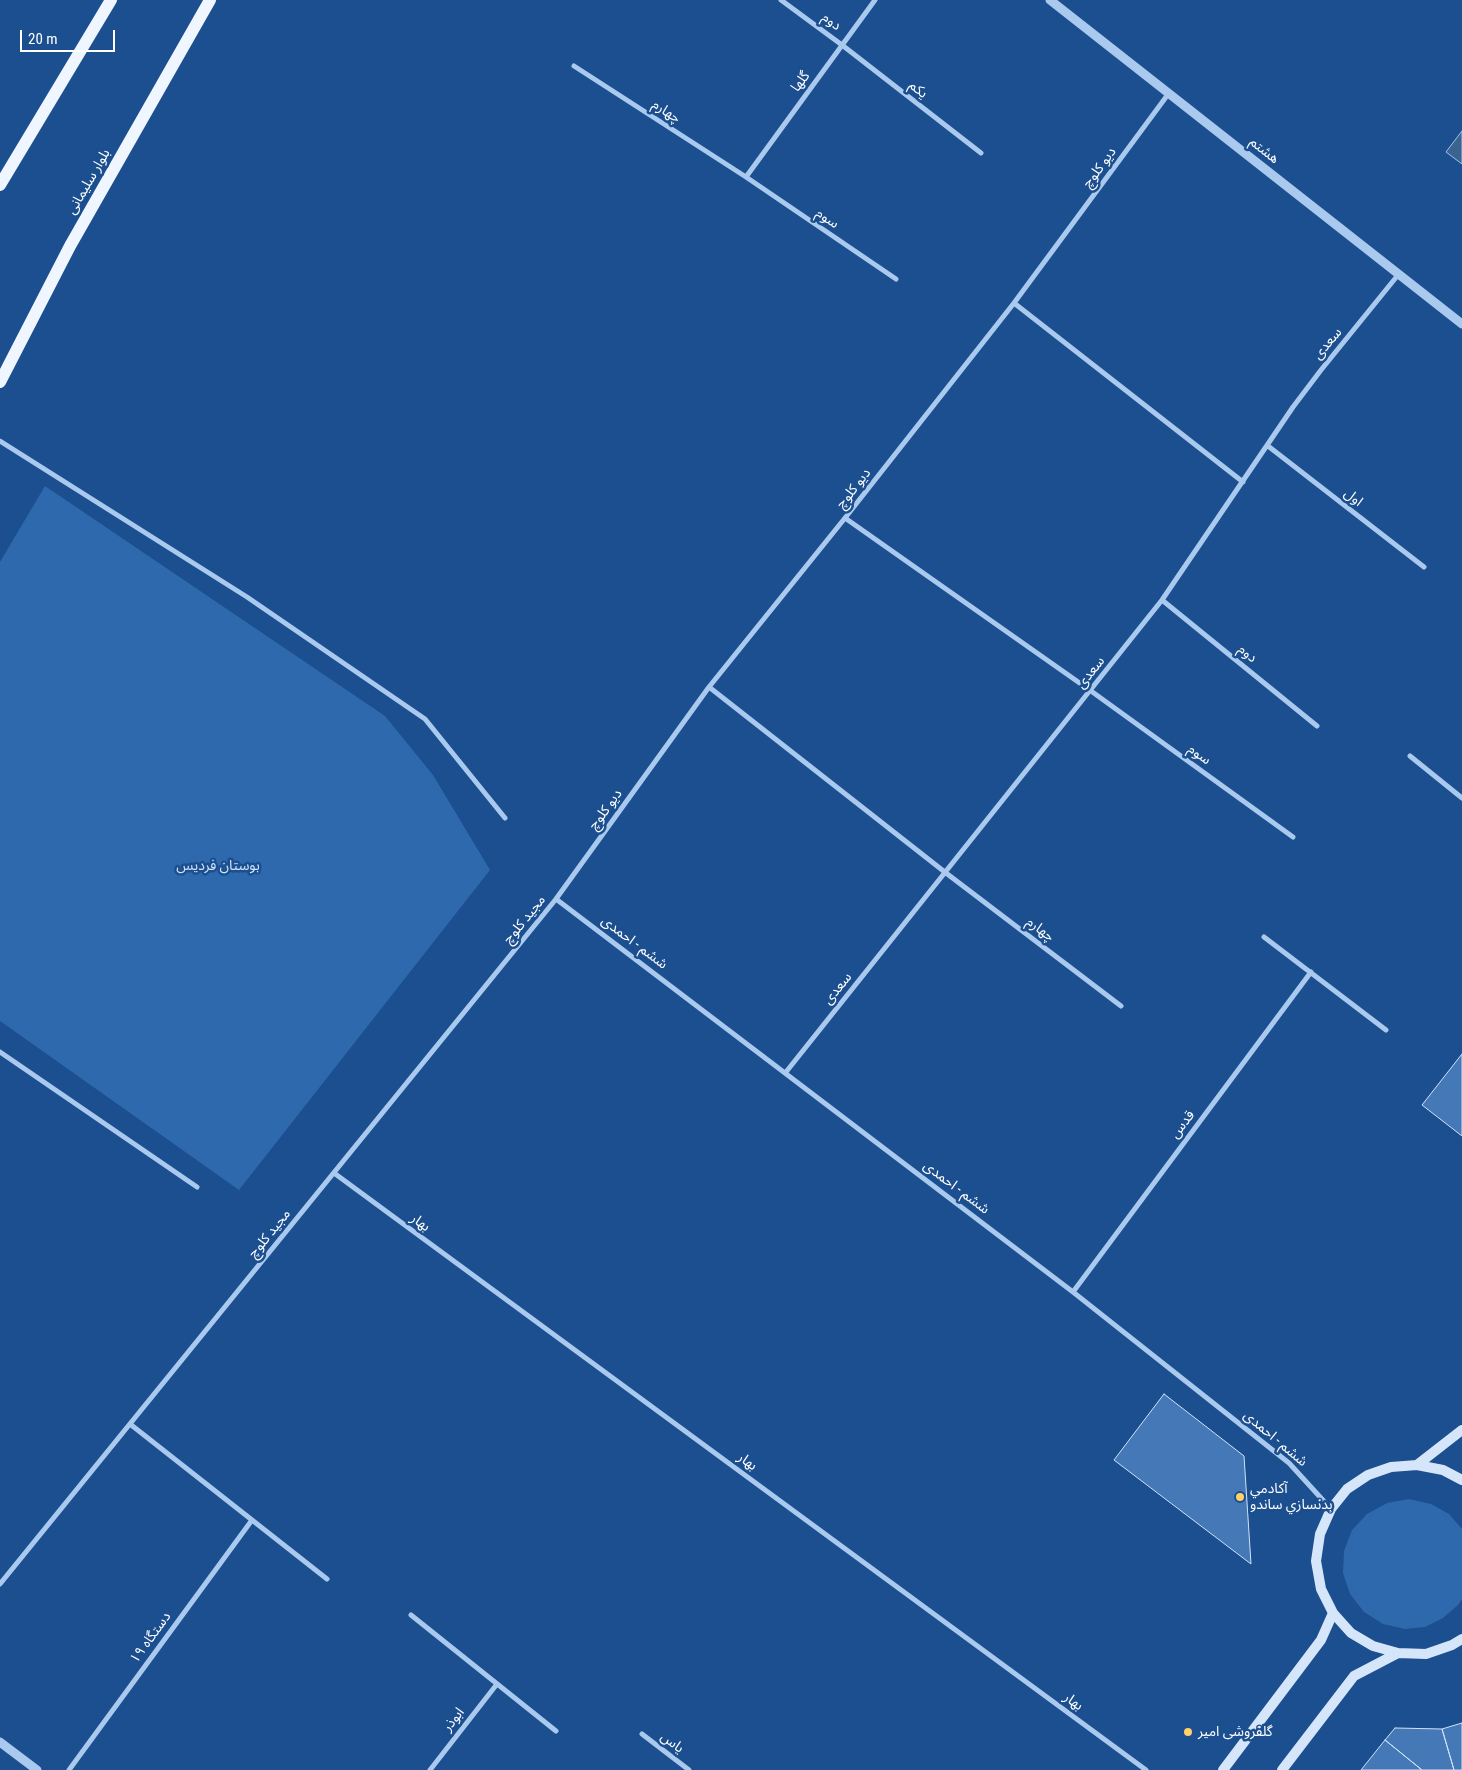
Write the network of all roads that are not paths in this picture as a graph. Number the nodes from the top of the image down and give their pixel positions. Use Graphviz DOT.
graph roads {
  1 [pos="111,0"];
  2 [pos="210,0"];
  3 [pos="782,0"];
  4 [pos="875,0"];
  5 [pos="1050,0"];
  6 [pos="842,45"];
  7 [pos="574,66"];
  8 [pos="1169,93"];
  9 [pos="981,154"];
  10 [pos="746,177"];
  11 [pos="0,185"];
  12 [pos="1398,275"];
  13 [pos="896,279"];
  14 [pos="1014,303"];
  15 [pos="1462,324"];
  16 [pos="0,382"];
  17 [pos="0,441"];
  18 [pos="1268,446"];
  19 [pos="1243,482"];
  20 [pos="845,518"];
  21 [pos="1424,567"];
  22 [pos="1162,600"];
  23 [pos="709,687"];
  24 [pos="1091,691"];
  25 [pos="1317,726"];
  26 [pos="1410,756"];
  27 [pos="1462,798"];
  28 [pos="505,818"];
  29 [pos="1293,837"];
  30 [pos="946,873"];
  31 [pos="556,899"];
  32 [pos="1264,937"];
  33 [pos="1311,972"];
  34 [pos="1121,1006"];
  35 [pos="1386,1030"];
  36 [pos="0,1052"];
  37 [pos="786,1072"];
  38 [pos="334,1173"];
  39 [pos="197,1187"];
  40 [pos="1073,1292"];
  41 [pos="130,1424"];
  42 [pos="1462,1430"];
  43 [pos="1417,1465"];
  44 [pos="1462,1480"];
  45 [pos="1331,1508"];
  46 [pos="252,1520"];
  47 [pos="326,1579"];
  48 [pos="0,1584"];
  49 [pos="1333,1614"];
  50 [pos="412,1615"];
  51 [pos="1462,1639"];
  52 [pos="1398,1653"];
  53 [pos="497,1684"];
  54 [pos="556,1731"];
  55 [pos="642,1734"];
  56 [pos="0,1742"];
  57 [pos="37,1770"];
  58 [pos="68,1770"];
  59 [pos="430,1770"];
  60 [pos="689,1770"];
  61 [pos="1146,1770"];
  62 [pos="1223,1770"];
  63 [pos="1282,1770"];
  1 -- 11 [label="main road"];
  2 -- 16 [label="main road, بلوار سلیمانی"];
  3 -- 6 [label="street, دوم"];
  4 -- 6 [label="street, گلها"];
  5 -- 8 [label="street, هشتم"];
  6 -- 9 [label="street, یکم"];
  6 -- 10 [label="street, گلها"];
  7 -- 10 [label="street, چهارم"];
  8 -- 12 [label="street, هشتم"];
  8 -- 14 [label="street, دیو کلوچ"];
  10 -- 13 [label="street, سوم"];
  12 -- 15 [label="street, هشتم"];
  12 -- 18 [label="street, سعدی"];
  14 -- 19 [label="street"];
  14 -- 20 [label="street, دیو کلوچ"];
  17 -- 28 [label="street"];
  18 -- 19 [label="street, سعدی"];
  18 -- 21 [label="street, اول"];
  19 -- 22 [label="street, سعدی"];
  20 -- 23 [label="street, دیو کلوچ"];
  20 -- 24 [label="street, سوم"];
  22 -- 24 [label="street, سعدی"];
  22 -- 25 [label="street, دوم"];
  23 -- 30 [label="street, چهارم"];
  23 -- 31 [label="street, دیو کلوچ"];
  24 -- 29 [label="street, سوم"];
  24 -- 30 [label="street, سعدی"];
  26 -- 27 [label="street"];
  30 -- 34 [label="street, چهارم"];
  30 -- 37 [label="street, سعدی"];
  31 -- 37 [label="street, ششم - احمدی"];
  31 -- 38 [label="street, مجید کلوچ"];
  32 -- 33 [label="street"];
  33 -- 35 [label="street"];
  33 -- 40 [label="street, قدس"];
  36 -- 39 [label="street"];
  37 -- 40 [label="street, ششم - احمدی"];
  38 -- 41 [label="street, مجید کلوچ"];
  38 -- 61 [label="street, بهار"];
  40 -- 45 [label="street, ششم - احمدی"];
  41 -- 46 [label="street"];
  41 -- 48 [label="street, مجید کلوچ"];
  42 -- 43 [label="main road"];
  43 -- 44 [label="main road"];
  43 -- 45 [label="main road"];
  45 -- 49 [label="main road"];
  46 -- 47 [label="street"];
  46 -- 58 [label="street, ۱۹ دستگاه"];
  49 -- 52 [label="main road"];
  49 -- 62 [label="main road"];
  50 -- 53 [label="street"];
  51 -- 52 [label="main road"];
  52 -- 63 [label="main road"];
  53 -- 54 [label="street"];
  53 -- 59 [label="street, ابوذر"];
  55 -- 60 [label="street, یاس"];
  56 -- 57 [label="street"];
}
